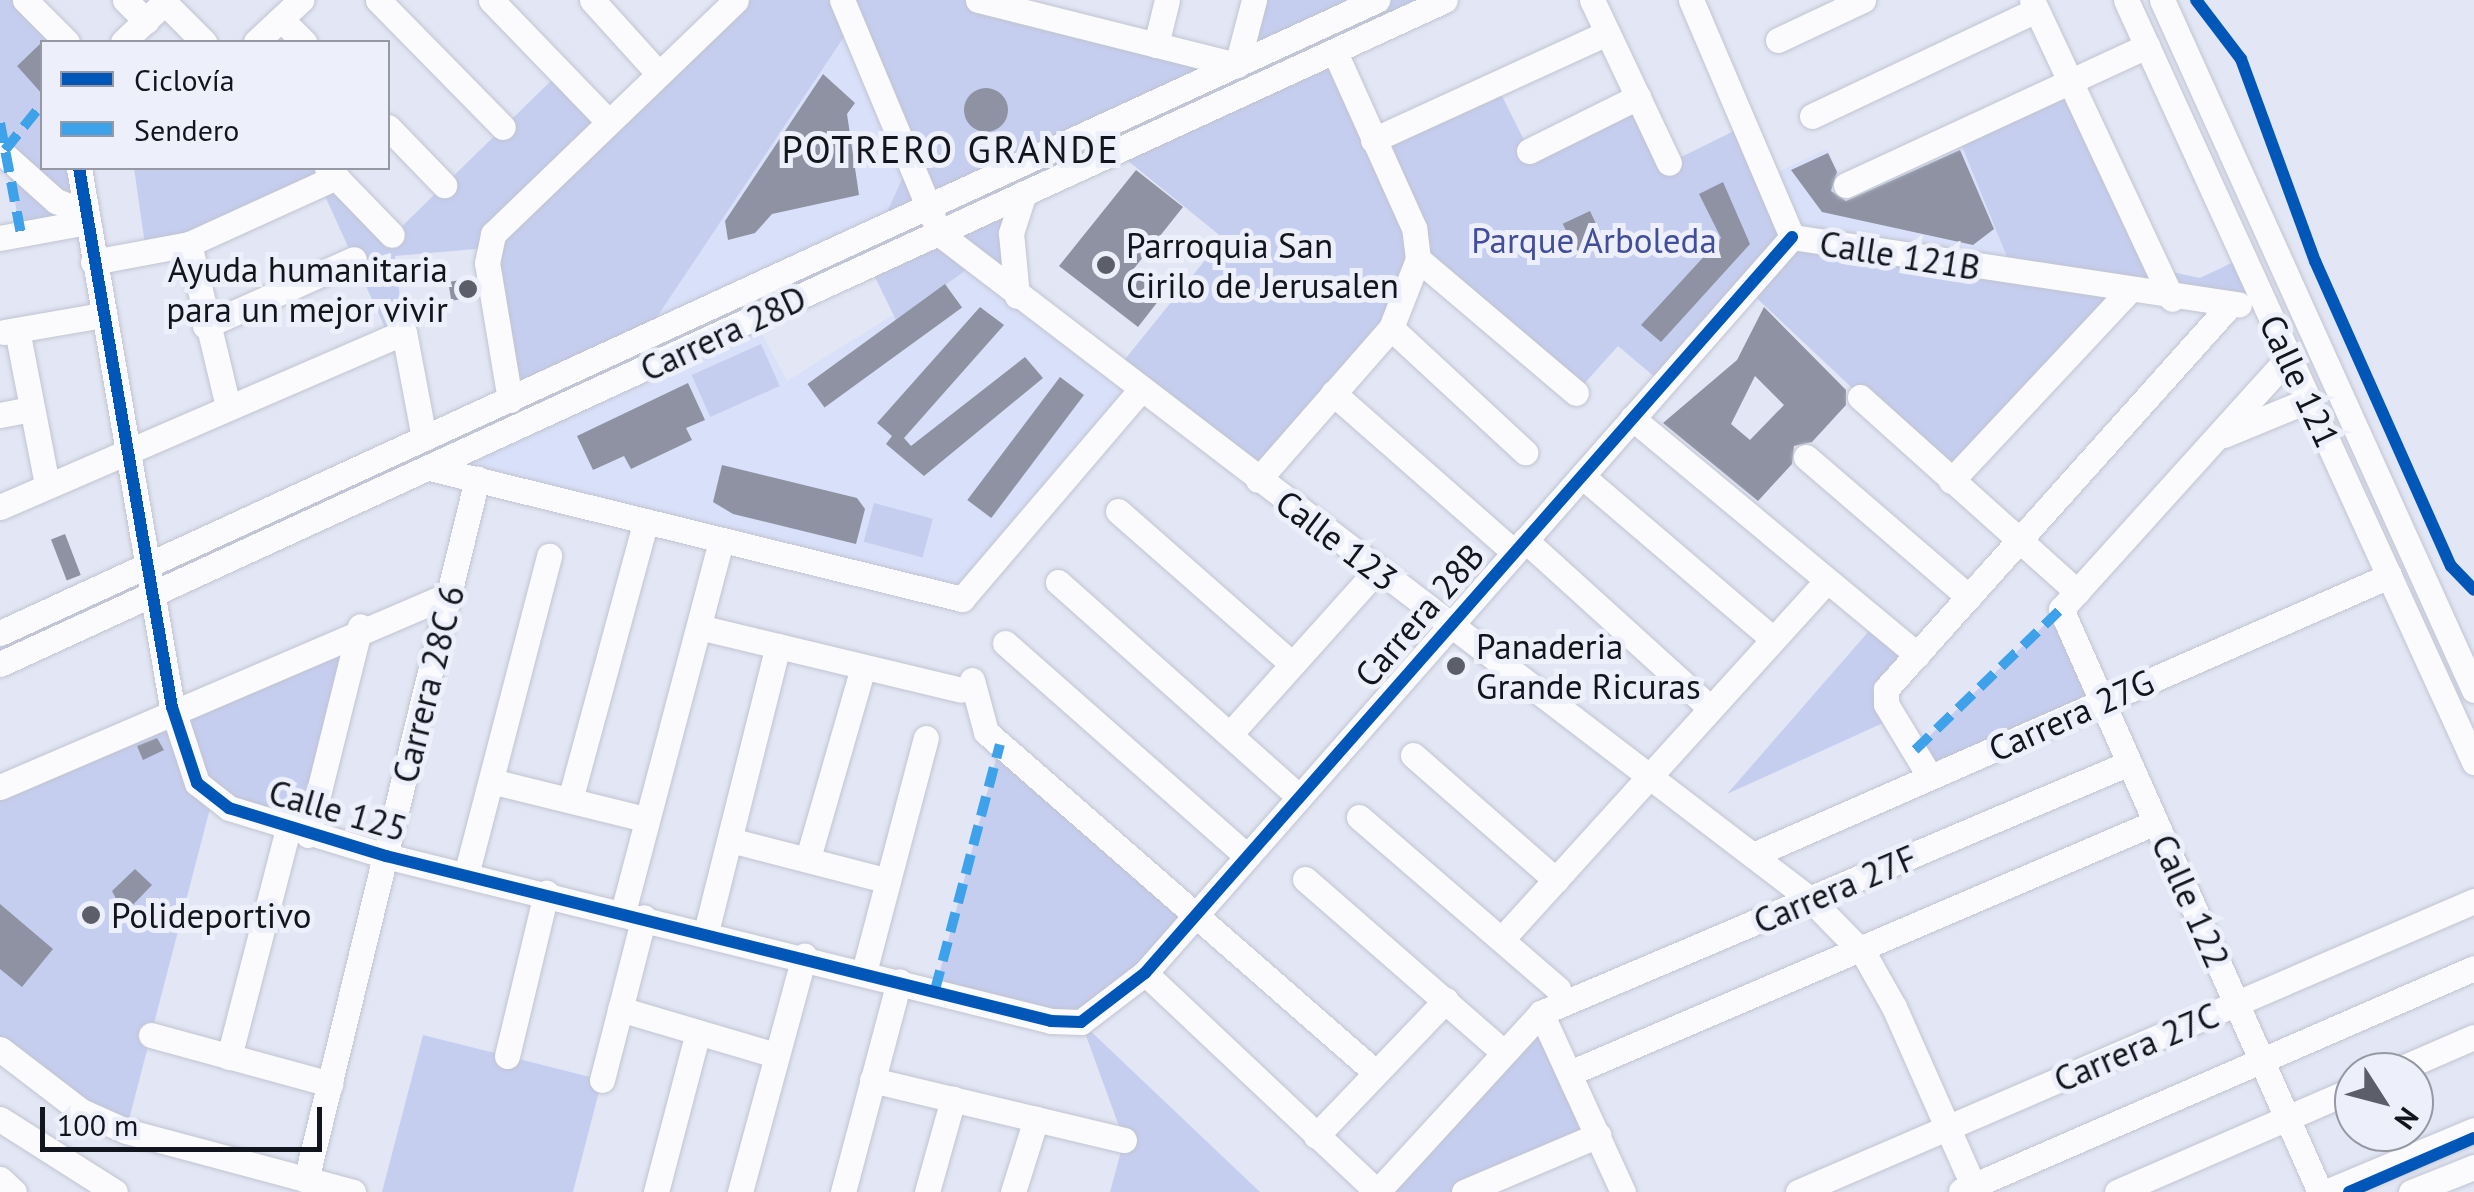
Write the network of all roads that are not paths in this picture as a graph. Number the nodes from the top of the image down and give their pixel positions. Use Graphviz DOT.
graph roads {
  1 [pos="25,0"];
  2 [pos="125,0"];
  3 [pos="301,0"];
  4 [pos="378,0"];
  5 [pos="491,0"];
  6 [pos="592,0"];
  7 [pos="736,0"];
  8 [pos="842,0"];
  9 [pos="1168,0"];
  10 [pos="1254,0"];
  11 [pos="1377,0"];
  12 [pos="1446,0"];
  13 [pos="1592,0"];
  14 [pos="1691,0"];
  15 [pos="1863,0"];
  16 [pos="2126,0"];
  17 [pos="2162,0"];
  18 [pos="993,2"];
  19 [pos="2034,5"];
  20 [pos="159,8"];
  21 [pos="281,19"];
  22 [pos="1608,33"];
  23 [pos="65,40"];
  24 [pos="125,40"];
  25 [pos="201,40"];
  26 [pos="258,40"];
  27 [pos="302,40"];
  28 [pos="1778,40"];
  29 [pos="1156,44"];
  30 [pos="2147,46"];
  31 [pos="1334,52"];
  32 [pos="1237,65"];
  33 [pos="658,73"];
  34 [pos="2069,82"];
  35 [pos="1638,97"];
  36 [pos="1812,116"];
  37 [pos="608,121"];
  38 [pos="503,127"];
  39 [pos="390,129"];
  40 [pos="1373,140"];
  41 [pos="3,150"];
  42 [pos="1529,151"];
  43 [pos="1669,163"];
  44 [pos="79,170"];
  45 [pos="331,172"];
  46 [pos="444,184"];
  47 [pos="1846,185"];
  48 [pos="1024,193"];
  49 [pos="929,208"];
  50 [pos="85,217"];
  51 [pos="940,234"];
  52 [pos="392,235"];
  53 [pos="0,238"];
  54 [pos="1792,238"];
  55 [pos="189,244"];
  56 [pos="354,259"];
  57 [pos="1418,260"];
  58 [pos="93,262"];
  59 [pos="2129,291"];
  60 [pos="1017,296"];
  61 [pos="2172,299"];
  62 [pos="2264,302"];
  63 [pos="2229,306"];
  64 [pos="102,315"];
  65 [pos="204,326"];
  66 [pos="1392,328"];
  67 [pos="8,332"];
  68 [pos="2289,358"];
  69 [pos="1334,393"];
  70 [pos="1576,393"];
  71 [pos="1138,394"];
  72 [pos="1860,397"];
  73 [pos="510,400"];
  74 [pos="2309,400"];
  75 [pos="228,406"];
  76 [pos="31,409"];
  77 [pos="0,415"];
  78 [pos="1632,418"];
  79 [pos="2219,436"];
  80 [pos="424,438"];
  81 [pos="126,450"];
  82 [pos="1525,452"];
  83 [pos="1806,456"];
  84 [pos="430,468"];
  85 [pos="1582,476"];
  86 [pos="477,480"];
  87 [pos="1258,480"];
  88 [pos="1951,482"];
  89 [pos="47,484"];
  90 [pos="0,507"];
  91 [pos="1118,512"];
  92 [pos="646,521"];
  93 [pos="721,540"];
  94 [pos="2017,542"];
  95 [pos="1520,546"];
  96 [pos="549,556"];
  97 [pos="150,566"];
  98 [pos="1378,569"];
  99 [pos="2389,576"];
  100 [pos="1058,582"];
  101 [pos="1826,582"];
  102 [pos="450,595"];
  103 [pos="152,596"];
  104 [pos="1969,597"];
  105 [pos="2069,600"];
  106 [pos="360,626"];
  107 [pos="699,627"];
  108 [pos="1449,627"];
  109 [pos="0,633"];
  110 [pos="1773,638"];
  111 [pos="1005,643"];
  112 [pos="778,646"];
  113 [pos="1917,655"];
  114 [pos="0,664"];
  115 [pos="1292,664"];
  116 [pos="864,667"];
  117 [pos="2474,690"];
  118 [pos="2102,702"];
  119 [pos="172,707"];
  120 [pos="1710,708"];
  121 [pos="1230,734"];
  122 [pos="926,738"];
  123 [pos="1413,756"];
  124 [pos="2129,762"];
  125 [pos="2474,762"];
  126 [pos="1930,777"];
  127 [pos="1644,780"];
  128 [pos="491,781"];
  129 [pos="0,787"];
  130 [pos="1300,797"];
  131 [pos="570,800"];
  132 [pos="1359,817"];
  133 [pos="645,820"];
  134 [pos="2156,822"];
  135 [pos="298,832"];
  136 [pos="730,840"];
  137 [pos="1754,855"];
  138 [pos="386,856"];
  139 [pos="1248,856"];
  140 [pos="808,858"];
  141 [pos="466,875"];
  142 [pos="1305,879"];
  143 [pos="1556,880"];
  144 [pos="888,881"];
  145 [pos="546,894"];
  146 [pos="1811,900"];
  147 [pos="2474,901"];
  148 [pos="1199,912"];
  149 [pos="634,915"];
  150 [pos="706,932"];
  151 [pos="1502,939"];
  152 [pos="1864,954"];
  153 [pos="804,956"];
  154 [pos="2474,968"];
  155 [pos="864,972"];
  156 [pos="1144,974"];
  157 [pos="898,981"];
  158 [pos="1558,990"];
  159 [pos="1446,1000"];
  160 [pos="2236,1004"];
  161 [pos="620,1010"];
  162 [pos="1541,1013"];
  163 [pos="1081,1022"];
  164 [pos="698,1032"];
  165 [pos="151,1035"];
  166 [pos="2474,1037"];
  167 [pos="0,1050"];
  168 [pos="1502,1052"];
  169 [pos="2434,1054"];
  170 [pos="774,1055"];
  171 [pos="229,1056"];
  172 [pos="507,1056"];
  173 [pos="2262,1060"];
  174 [pos="1376,1072"];
  175 [pos="1570,1073"];
  176 [pos="602,1080"];
  177 [pos="872,1080"];
  178 [pos="330,1084"];
  179 [pos="2334,1098"];
  180 [pos="953,1099"];
  181 [pos="2287,1118"];
  182 [pos="0,1119"];
  183 [pos="1036,1119"];
  184 [pos="1947,1128"];
  185 [pos="2474,1130"];
  186 [pos="1598,1135"];
  187 [pos="1316,1136"];
  188 [pos="1124,1140"];
  189 [pos="2474,1166"];
  190 [pos="0,1179"];
  191 [pos="306,1180"];
  192 [pos="1969,1190"];
  193 [pos="14,1192"];
  194 [pos="115,1192"];
  195 [pos="353,1192"];
  196 [pos="656,1192"];
  197 [pos="740,1192"];
  198 [pos="843,1192"];
  199 [pos="927,1192"];
  200 [pos="1013,1192"];
  201 [pos="1377,1192"];
  202 [pos="1464,1192"];
  203 [pos="1623,1192"];
  204 [pos="1798,1192"];
  205 [pos="2117,1192"];
  206 [pos="2323,1192"];
  207 [pos="2410,1192"];
  1 -- 23 [label="street"];
  2 -- 20 [label="street"];
  3 -- 21 [label="street"];
  4 -- 38 [label="street"];
  5 -- 37 [label="street"];
  6 -- 33 [label="street"];
  7 -- 33 [label="street"];
  8 -- 49 [label="street, Calle 123"];
  9 -- 29 [label="street"];
  10 -- 32 [label="street"];
  11 -- 32 [label="street, Carrera 28D"];
  12 -- 31 [label="street, Carrera 28D"];
  13 -- 22 [label="street"];
  14 -- 54 [label="street, Calle 121B"];
  15 -- 28 [label="street"];
  16 -- 30 [label="street, Calle 121"];
  17 -- 117 [label="street, Calle 121"];
  18 -- 29 [label="street"];
  19 -- 34 [label="street"];
  19 -- 36 [label="street"];
  20 -- 24 [label="street"];
  20 -- 25 [label="street"];
  21 -- 26 [label="street"];
  21 -- 27 [label="street"];
  22 -- 35 [label="street"];
  22 -- 40 [label="street"];
  29 -- 32 [label="street"];
  30 -- 34 [label="street"];
  30 -- 62 [label="street, Calle 121"];
  31 -- 40 [label="street"];
  31 -- 48 [label="street, Carrera 28D"];
  32 -- 49 [label="street, Carrera 28D"];
  33 -- 37 [label="street"];
  34 -- 47 [label="street"];
  34 -- 61 [label="street"];
  35 -- 42 [label="street"];
  35 -- 43 [label="street"];
  37 -- 73 [label="street"];
  39 -- 46 [label="street"];
  40 -- 57 [label="street"];
  41 -- 50 [label="street"];
  44 -- 50 [label="street, Calle 125"];
  45 -- 52 [label="street"];
  45 -- 55 [label="street"];
  48 -- 51 [label="street, Carrera 28D"];
  48 -- 60 [label="street"];
  49 -- 51 [label="street, Calle 123"];
  49 -- 73 [label="street, Carrera 28D"];
  50 -- 53 [label="street"];
  50 -- 58 [label="street, Calle 125"];
  51 -- 60 [label="street, Calle 123"];
  51 -- 84 [label="street, Carrera 28D"];
  54 -- 59 [label="street, Calle 121B"];
  54 -- 78 [label="street, Carrera 28B"];
  55 -- 58 [label="street"];
  55 -- 65 [label="street"];
  56 -- 65 [label="street"];
  57 -- 66 [label="street"];
  57 -- 70 [label="street"];
  58 -- 64 [label="street, Calle 125"];
  59 -- 61 [label="street, Calle 121B"];
  59 -- 88 [label="street"];
  60 -- 71 [label="street, Calle 123"];
  61 -- 63 [label="street, Calle 121B"];
  62 -- 63 [label="street, Calle 121B"];
  62 -- 68 [label="street, Calle 121"];
  63 -- 94 [label="street"];
  64 -- 67 [label="street"];
  64 -- 81 [label="street, Calle 125"];
  65 -- 75 [label="street"];
  66 -- 69 [label="street"];
  66 -- 82 [label="street"];
  67 -- 76 [label="street"];
  68 -- 74 [label="street, Calle 121"];
  68 -- 79 [label="street"];
  69 -- 87 [label="street"];
  69 -- 95 [label="street"];
  71 -- 87 [label="street, Calle 123"];
  71 -- 93 [label="street"];
  72 -- 88 [label="street, Calle 122"];
  73 -- 80 [label="street, Carrera 28D"];
  74 -- 79 [label="street"];
  74 -- 99 [label="street, Calle 121"];
  75 -- 80 [label="street"];
  75 -- 81 [label="street"];
  76 -- 77 [label="street"];
  76 -- 89 [label="street"];
  78 -- 85 [label="street, Carrera 28B"];
  78 -- 101 [label="street"];
  79 -- 105 [label="street"];
  80 -- 97 [label="street, Carrera 28D"];
  81 -- 89 [label="street"];
  81 -- 97 [label="street, Calle 125"];
  83 -- 104 [label="street"];
  84 -- 86 [label="street"];
  84 -- 103 [label="street, Carrera 28D"];
  85 -- 95 [label="street, Carrera 28B"];
  85 -- 110 [label="street"];
  86 -- 92 [label="street"];
  86 -- 102 [label="street, Carrera 28C 6"];
  87 -- 98 [label="street, Calle 123"];
  88 -- 94 [label="street, Calle 122"];
  89 -- 90 [label="street"];
  91 -- 115 [label="street"];
  92 -- 93 [label="street"];
  92 -- 131 [label="street"];
  93 -- 107 [label="street"];
  94 -- 104 [label="street"];
  94 -- 105 [label="street, Calle 122"];
  95 -- 108 [label="street, Carrera 28B"];
  95 -- 120 [label="street"];
  96 -- 128 [label="street"];
  97 -- 103 [label="street, Calle 125"];
  97 -- 109 [label="street, Carrera 28D"];
  98 -- 108 [label="street, Calle 123"];
  98 -- 115 [label="street"];
  99 -- 118 [label="street, Carrera 27G"];
  99 -- 125 [label="street, Calle 121"];
  100 -- 121 [label="street"];
  101 -- 110 [label="street"];
  101 -- 113 [label="street"];
  102 -- 106 [label="street"];
  102 -- 138 [label="street, Carrera 28C 6"];
  103 -- 114 [label="street, Carrera 28D"];
  103 -- 119 [label="street, Calle 125"];
  104 -- 113 [label="street"];
  105 -- 118 [label="street, Calle 122"];
  106 -- 119 [label="street"];
  106 -- 135 [label="street"];
  107 -- 112 [label="street"];
  107 -- 133 [label="street"];
  108 -- 127 [label="street, Calle 123"];
  108 -- 130 [label="street, Carrera 28B"];
  110 -- 120 [label="street"];
  111 -- 139 [label="street"];
  112 -- 116 [label="street"];
  112 -- 136 [label="street"];
  113 -- 126 [label="street"];
  115 -- 121 [label="street"];
  116 -- 140 [label="street"];
  116 -- 148 [label="street"];
  118 -- 124 [label="street, Calle 122"];
  118 -- 126 [label="street, Carrera 27G"];
  119 -- 129 [label="street"];
  119 -- 135 [label="street, Calle 125"];
  120 -- 127 [label="street"];
  121 -- 130 [label="street"];
  122 -- 144 [label="street"];
  123 -- 143 [label="street"];
  124 -- 134 [label="street, Calle 122"];
  124 -- 146 [label="street, Carrera 27F"];
  126 -- 137 [label="street, Carrera 27G"];
  127 -- 137 [label="street, Calle 123"];
  127 -- 143 [label="street"];
  128 -- 131 [label="street"];
  128 -- 141 [label="street"];
  130 -- 139 [label="street, Carrera 28B"];
  131 -- 133 [label="street"];
  132 -- 151 [label="street"];
  133 -- 149 [label="street"];
  134 -- 152 [label="street"];
  134 -- 160 [label="street, Calle 122"];
  135 -- 138 [label="street, Calle 125"];
  135 -- 171 [label="street"];
  136 -- 140 [label="street"];
  136 -- 150 [label="street"];
  137 -- 146 [label="street, Calle 123"];
  138 -- 141 [label="street, Calle 125"];
  138 -- 178 [label="street, Carrera 28C 6"];
  139 -- 148 [label="street, Carrera 28B"];
  140 -- 144 [label="street"];
  141 -- 145 [label="street, Calle 125"];
  142 -- 159 [label="street"];
  143 -- 151 [label="street"];
  144 -- 155 [label="street"];
  145 -- 149 [label="street, Calle 125"];
  145 -- 172 [label="street"];
  146 -- 152 [label="street, Calle 123"];
  146 -- 162 [label="street, Carrera 27F"];
  147 -- 160 [label="street, Carrera 27C"];
  148 -- 156 [label="street, Carrera 28B"];
  148 -- 174 [label="street"];
  149 -- 150 [label="street, Calle 125"];
  149 -- 161 [label="street"];
  150 -- 153 [label="street, Calle 125"];
  151 -- 158 [label="street"];
  152 -- 175 [label="street"];
  152 -- 184 [label="street, Calle 123"];
  153 -- 155 [label="street, Calle 125"];
  153 -- 170 [label="street"];
  154 -- 173 [label="street"];
  155 -- 157 [label="street, Calle 125"];
  156 -- 163 [label="street, Carrera 28B"];
  156 -- 187 [label="street"];
  157 -- 163 [label="street, Calle 125"];
  157 -- 177 [label="street"];
  159 -- 168 [label="street"];
  159 -- 174 [label="street"];
  160 -- 173 [label="street, Calle 122"];
  160 -- 184 [label="street, Carrera 27C"];
  161 -- 164 [label="street"];
  161 -- 176 [label="street"];
  162 -- 168 [label="street"];
  162 -- 175 [label="street"];
  164 -- 170 [label="street"];
  164 -- 196 [label="street"];
  165 -- 171 [label="street"];
  166 -- 169 [label="street"];
  167 -- 191 [label="street"];
  168 -- 201 [label="street"];
  170 -- 197 [label="street"];
  171 -- 178 [label="street"];
  173 -- 181 [label="street, Calle 122"];
  173 -- 192 [label="street"];
  174 -- 187 [label="street"];
  175 -- 186 [label="street"];
  177 -- 180 [label="street"];
  177 -- 198 [label="street"];
  178 -- 191 [label="street, Carrera 28C 6"];
  179 -- 181 [label="street"];
  180 -- 183 [label="street"];
  180 -- 199 [label="street"];
  181 -- 205 [label="street"];
  181 -- 206 [label="street, Calle 122"];
  182 -- 194 [label="street"];
  183 -- 188 [label="street"];
  183 -- 200 [label="street"];
  184 -- 192 [label="street, Calle 123"];
  184 -- 204 [label="street, Carrera 27C"];
  185 -- 206 [label="street"];
  186 -- 202 [label="street"];
  186 -- 203 [label="street"];
  187 -- 201 [label="street"];
  189 -- 207 [label="street"];
  190 -- 193 [label="street"];
  191 -- 195 [label="street"];
}
